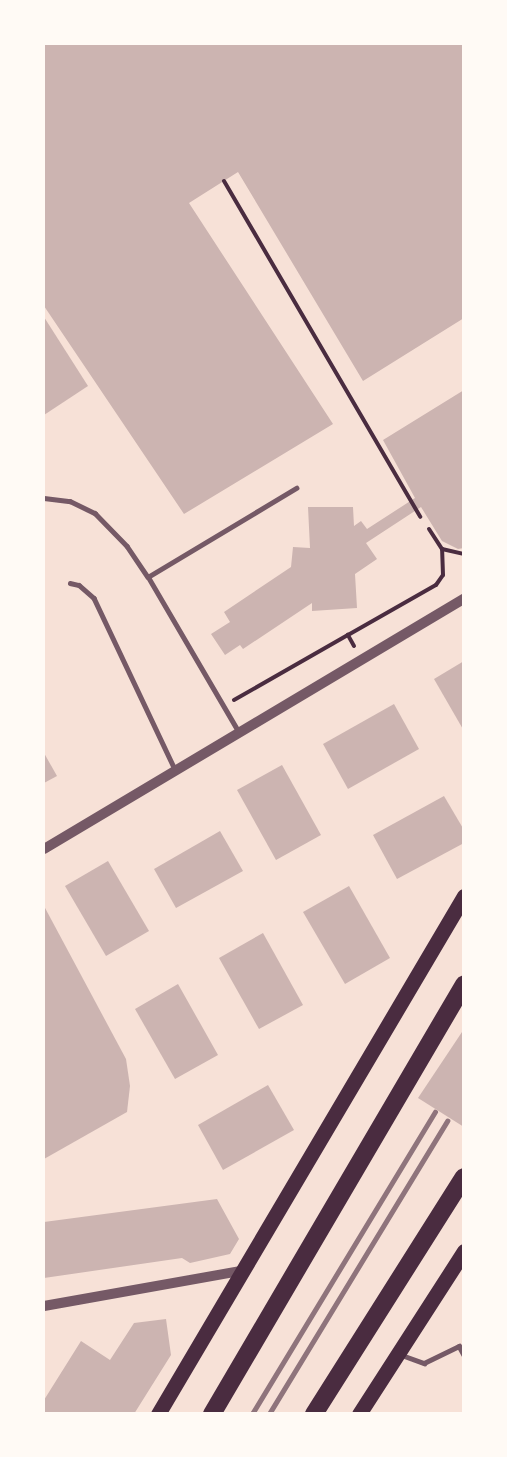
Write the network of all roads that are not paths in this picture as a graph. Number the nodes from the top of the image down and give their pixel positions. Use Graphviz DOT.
graph roads {
  1 [pos="296,488"];
  2 [pos="44,498"];
  3 [pos="147,577"];
  4 [pos="70,583"];
  5 [pos="462,603"];
  6 [pos="239,733"];
  7 [pos="176,772"];
  8 [pos="44,849"];
  9 [pos="464,896"];
  10 [pos="464,985"];
  11 [pos="464,1178"];
  12 [pos="464,1251"];
  13 [pos="242,1271"];
  14 [pos="44,1306"];
  15 [pos="461,1345"];
  16 [pos="397,1353"];
  17 [pos="464,1355"];
  18 [pos="158,1413"];
  19 [pos="212,1413"];
  20 [pos="314,1413"];
  21 [pos="359,1413"];
  1 -- 3 [label="lane"];
  2 -- 3 [label="lane"];
  3 -- 6 [label="lane"];
  4 -- 7 [label="lane"];
  5 -- 6 [label="street"];
  6 -- 7 [label="street"];
  7 -- 8 [label="street"];
  9 -- 13 [label="main road"];
  10 -- 19 [label="highway"];
  11 -- 20 [label="highway"];
  12 -- 16 [label="main road"];
  13 -- 14 [label="street"];
  13 -- 18 [label="main road"];
  15 -- 16 [label="lane"];
  15 -- 17 [label="lane"];
  16 -- 21 [label="main road"];
}
